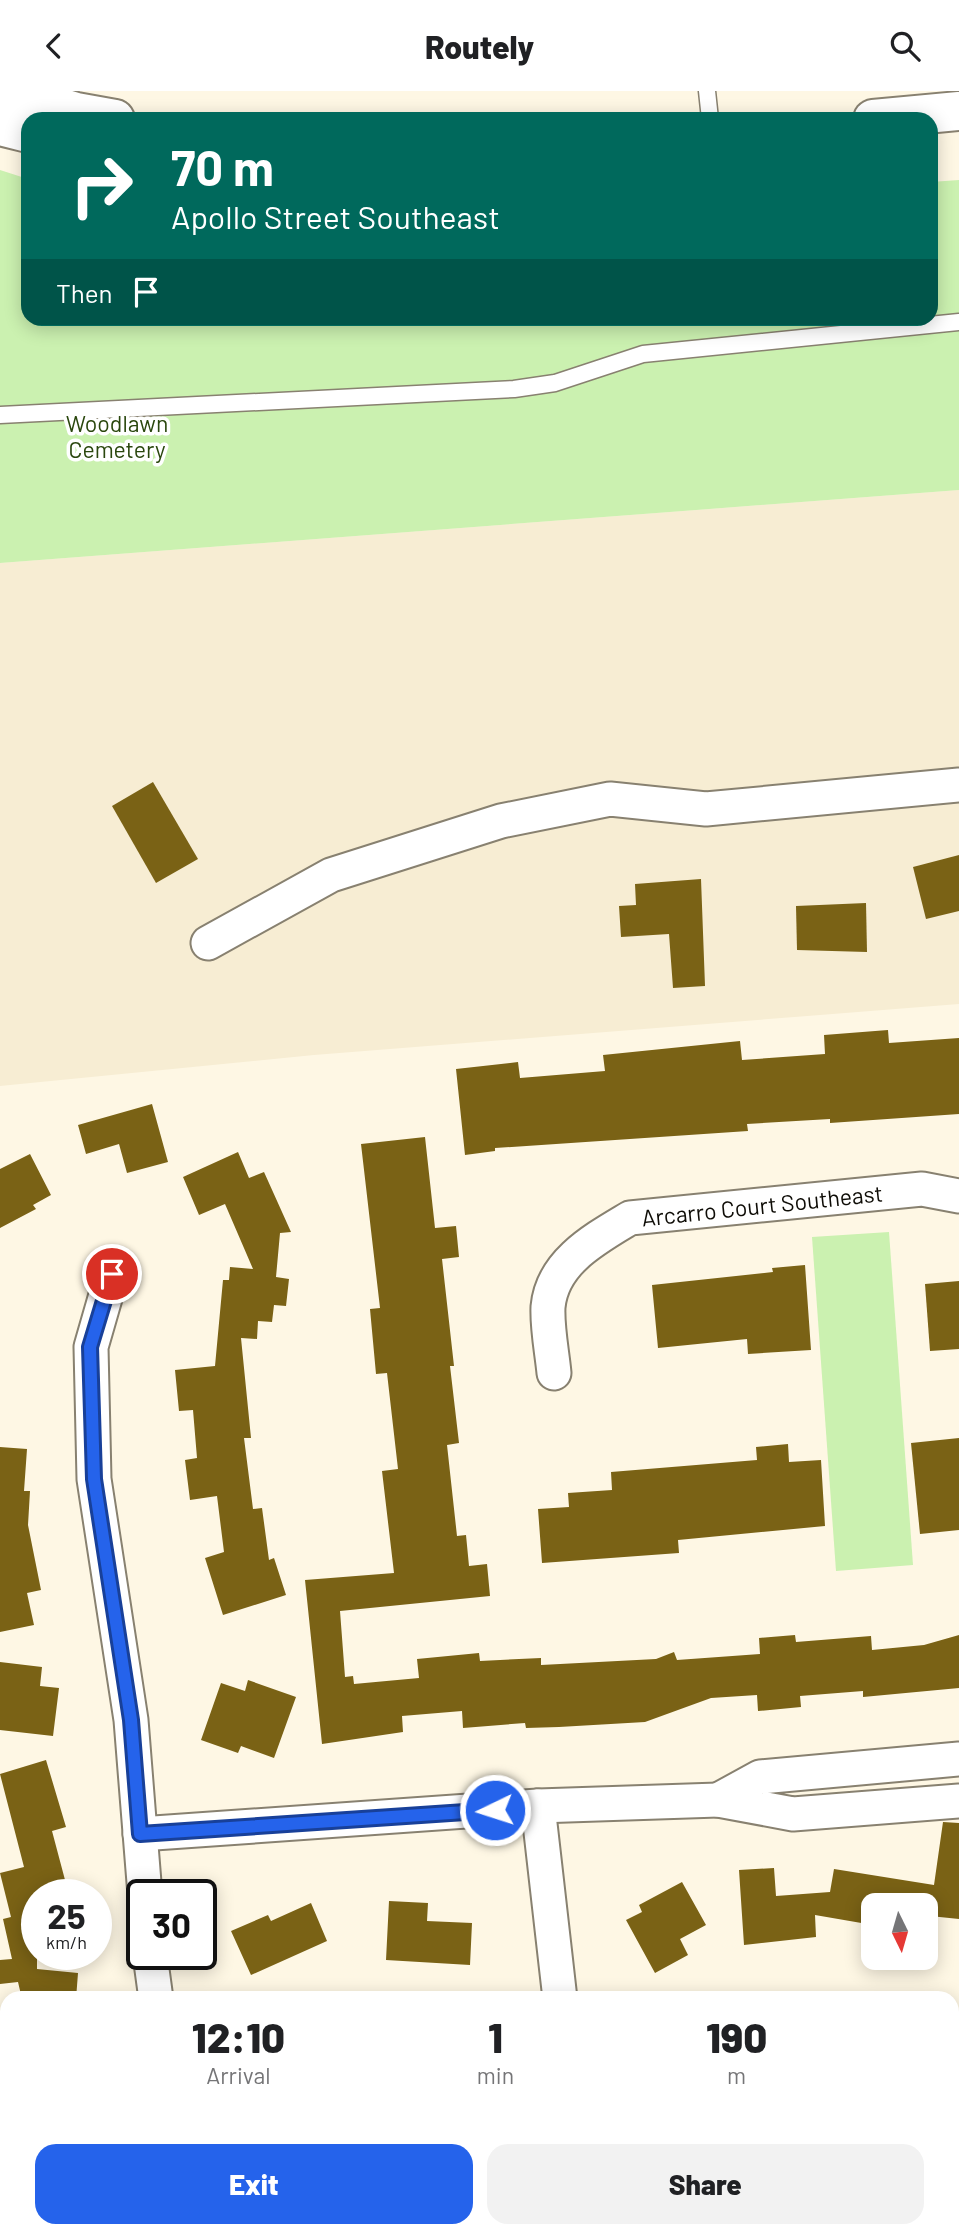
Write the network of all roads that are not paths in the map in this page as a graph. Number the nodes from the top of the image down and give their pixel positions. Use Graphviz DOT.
graph roads {
  1 [pos="7,91"];
  2 [pos="707,91"];
  3 [pos="959,111"];
  4 [pos="76,112"];
  5 [pos="709,112"];
  6 [pos="938,113"];
  7 [pos="0,126"];
  8 [pos="21,131"];
  9 [pos="959,322"];
  10 [pos="938,324"];
  11 [pos="920,326"];
  12 [pos="0,415"];
  13 [pos="959,785"];
  14 [pos="208,943"];
  15 [pos="959,1196"];
  16 [pos="112,1274"];
  17 [pos="554,1373"];
  18 [pos="959,1759"];
  19 [pos="718,1800"];
  20 [pos="959,1801"];
  21 [pos="538,1805"];
  22 [pos="140,1834"];
  23 [pos="144,1879"];
  24 [pos="152,1970"];
  25 [pos="155,1991"];
  26 [pos="559,1991"];
  1 -- 4 [label="street"];
  2 -- 5 [label="lane"];
  3 -- 6 [label="street"];
  7 -- 8 [label="street"];
  9 -- 10 [label="lane"];
  11 -- 12 [label="lane"];
  13 -- 14 [label="street"];
  15 -- 17 [label="street, Arcarro Court Southeast"];
  16 -- 22 [label="street"];
  18 -- 19 [label="street"];
  19 -- 20 [label="street"];
  19 -- 21 [label="street"];
  21 -- 22 [label="street"];
  21 -- 26 [label="street"];
  22 -- 23 [label="street"];
  24 -- 25 [label="street"];
}
